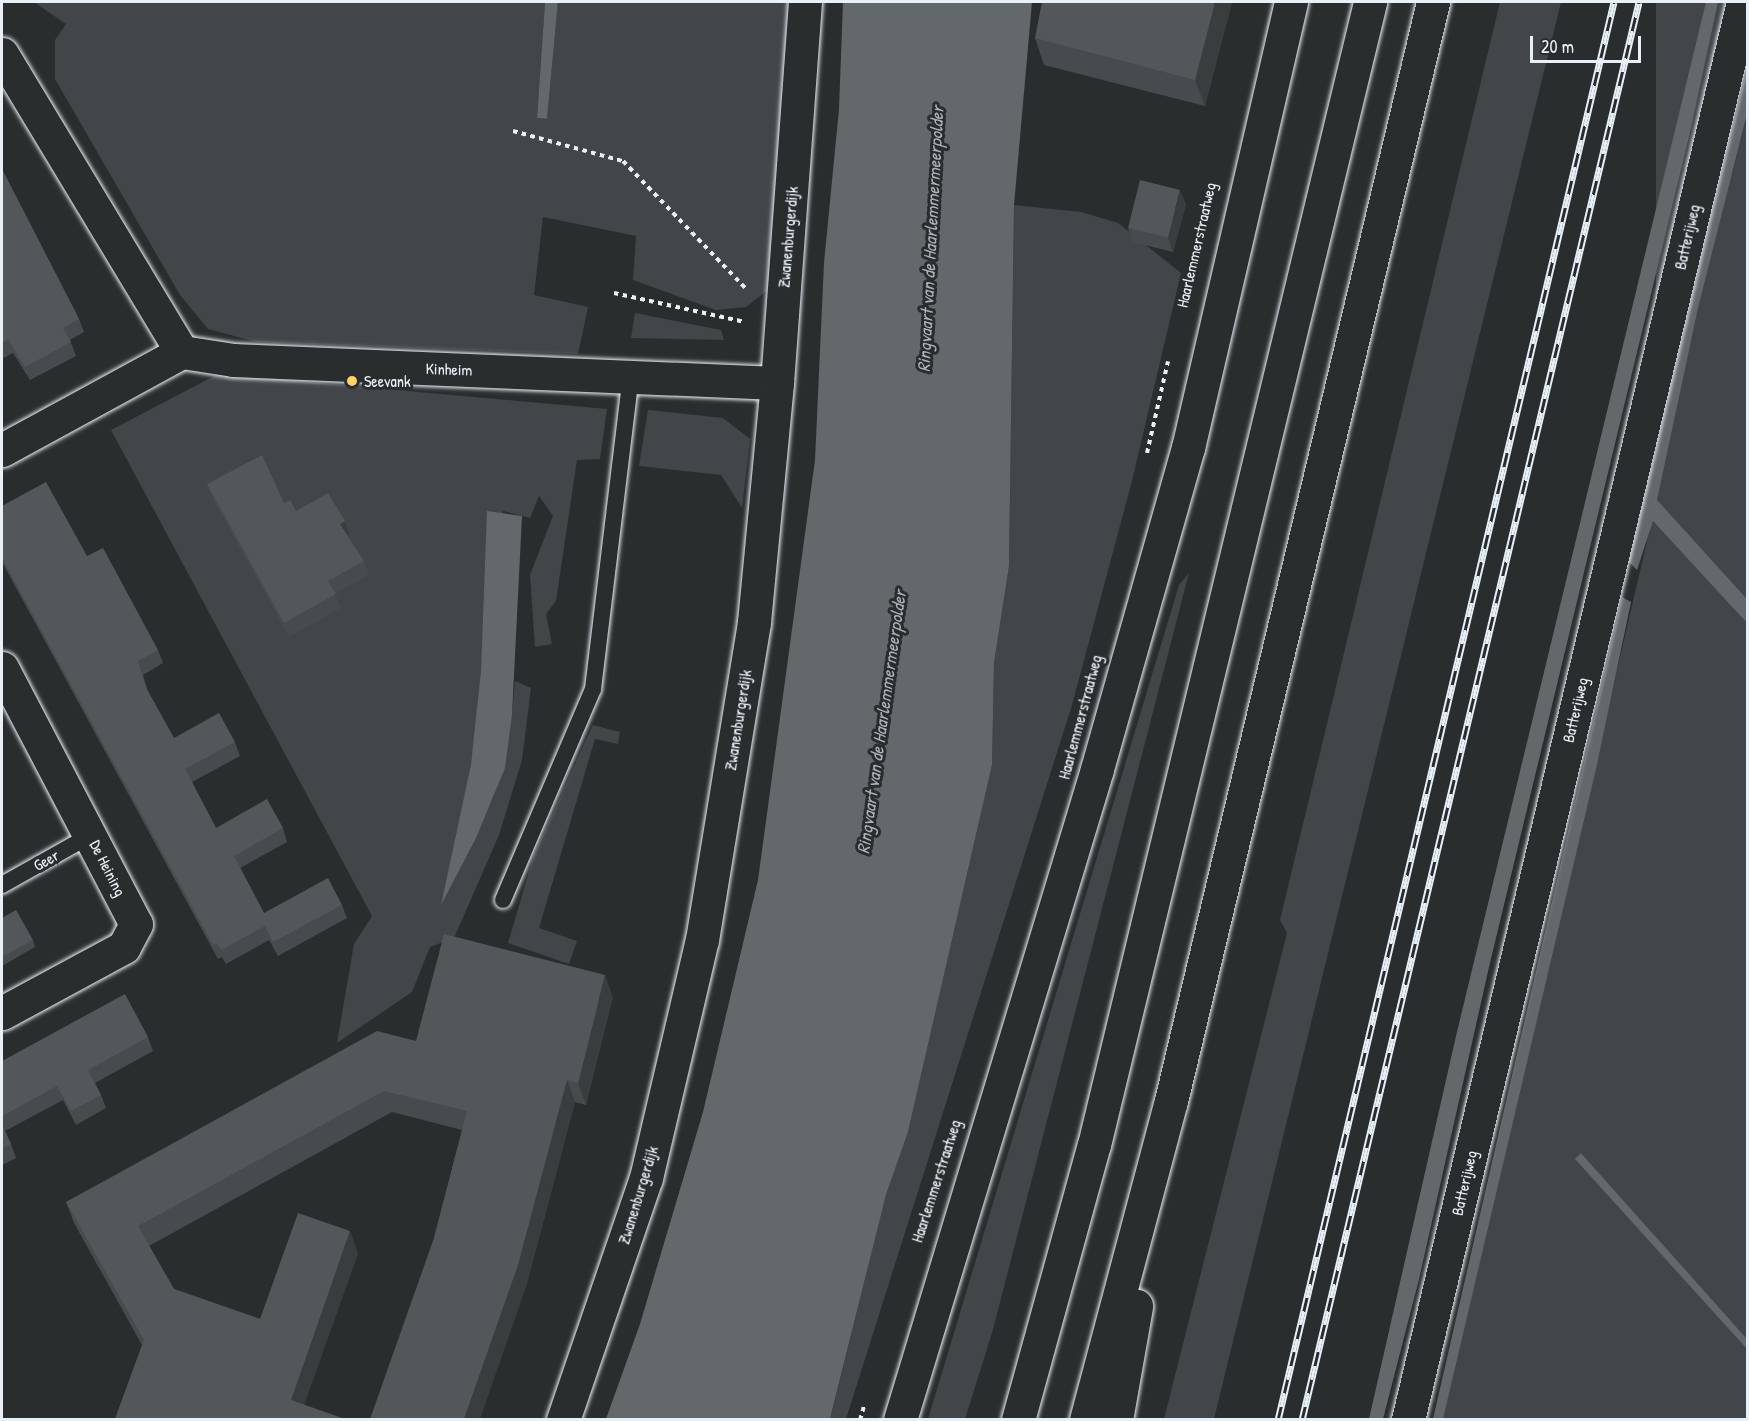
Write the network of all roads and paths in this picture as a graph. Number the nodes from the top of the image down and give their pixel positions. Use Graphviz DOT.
graph roads {
  1 [pos="805,2"];
  2 [pos="1291,2"];
  3 [pos="1370,2"];
  4 [pos="1433,2"];
  5 [pos="1743,2"];
  6 [pos="2,54"];
  7 [pos="513,131"];
  8 [pos="614,293"];
  9 [pos="781,330"];
  10 [pos="1171,350"];
  11 [pos="182,352"];
  12 [pos="631,377"];
  13 [pos="777,383"];
  14 [pos="2,450"];
  15 [pos="1144,466"];
  16 [pos="2,668"];
  17 [pos="91,835"];
  18 [pos="2,885"];
  19 [pos="503,900"];
  20 [pos="2,1013"];
  21 [pos="1171,1101"];
  22 [pos="867,1397"];
  23 [pos="563,1419"];
  24 [pos="860,1419"];
  25 [pos="900,1419"];
  26 [pos="1018,1419"];
  27 [pos="1086,1419"];
  28 [pos="1116,1419"];
  29 [pos="1408,1419"];
  1 -- 9 [label="main road, Zwanenburgerdijk"];
  2 -- 25 [label="main road, Haarlemmerstraatweg"];
  3 -- 26 [label="main road"];
  4 -- 21 [label="main road"];
  5 -- 29 [label="main road, Batterijweg"];
  6 -- 11 [label="main road"];
  7 -- 9 [label="path"];
  8 -- 9 [label="path"];
  9 -- 13 [label="main road, Zwanenburgerdijk"];
  10 -- 15 [label="path"];
  11 -- 12 [label="main road, Kinheim"];
  11 -- 14 [label="main road"];
  12 -- 13 [label="main road, Kinheim"];
  12 -- 19 [label="lane"];
  13 -- 23 [label="main road, Zwanenburgerdijk"];
  16 -- 17 [label="main road, De Heining"];
  17 -- 18 [label="lane, Geer"];
  17 -- 20 [label="main road, De Heining"];
  21 -- 27 [label="main road"];
  21 -- 28 [label="main road"];
  22 -- 24 [label="path"];
}
